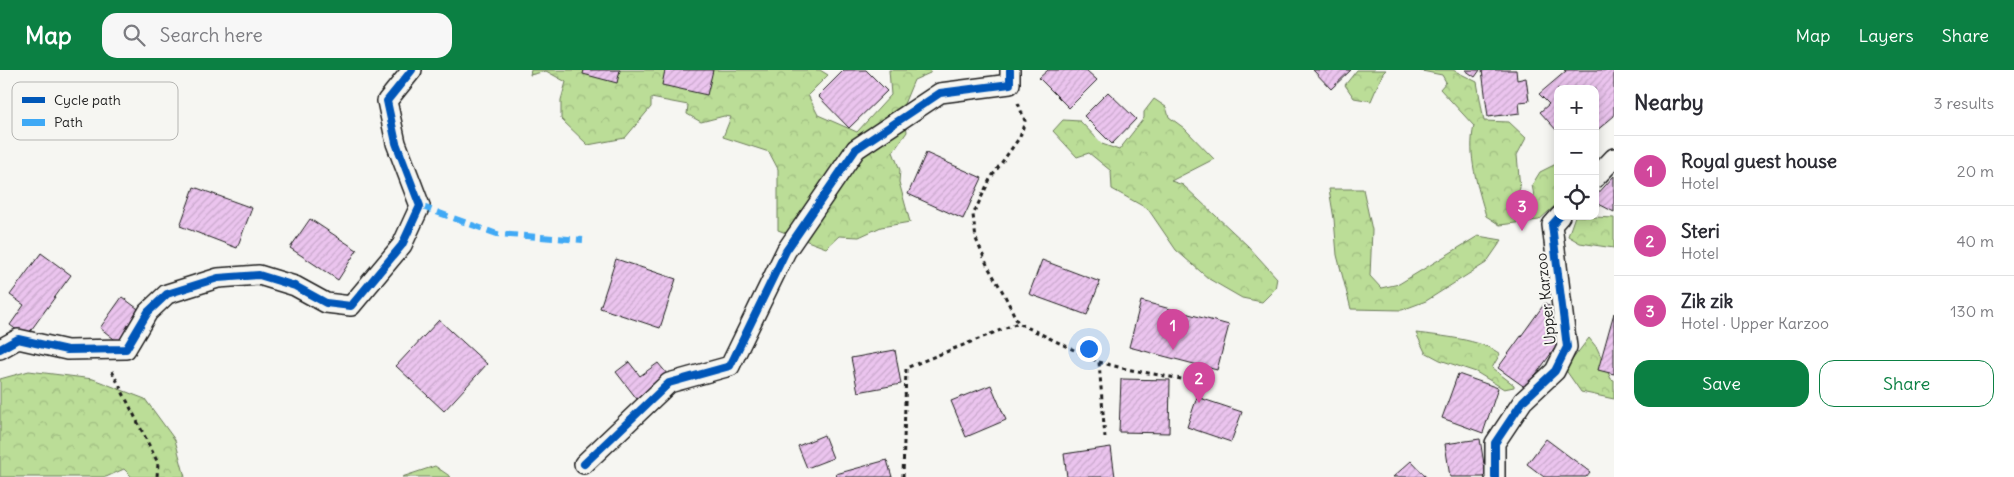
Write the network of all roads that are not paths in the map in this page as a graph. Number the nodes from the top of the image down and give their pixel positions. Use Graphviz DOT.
graph roads {
  1 [pos="412,70"];
  2 [pos="1010,77"];
  3 [pos="1614,158"];
  4 [pos="1598,175"];
  5 [pos="1556,220"];
  6 [pos="0,349"];
  7 [pos="584,464"];
  8 [pos="1495,477"];
  1 -- 6 [label="street"];
  2 -- 7 [label="street"];
  3 -- 4 [label="street"];
  5 -- 8 [label="street, Upper Karzoo"];
}
